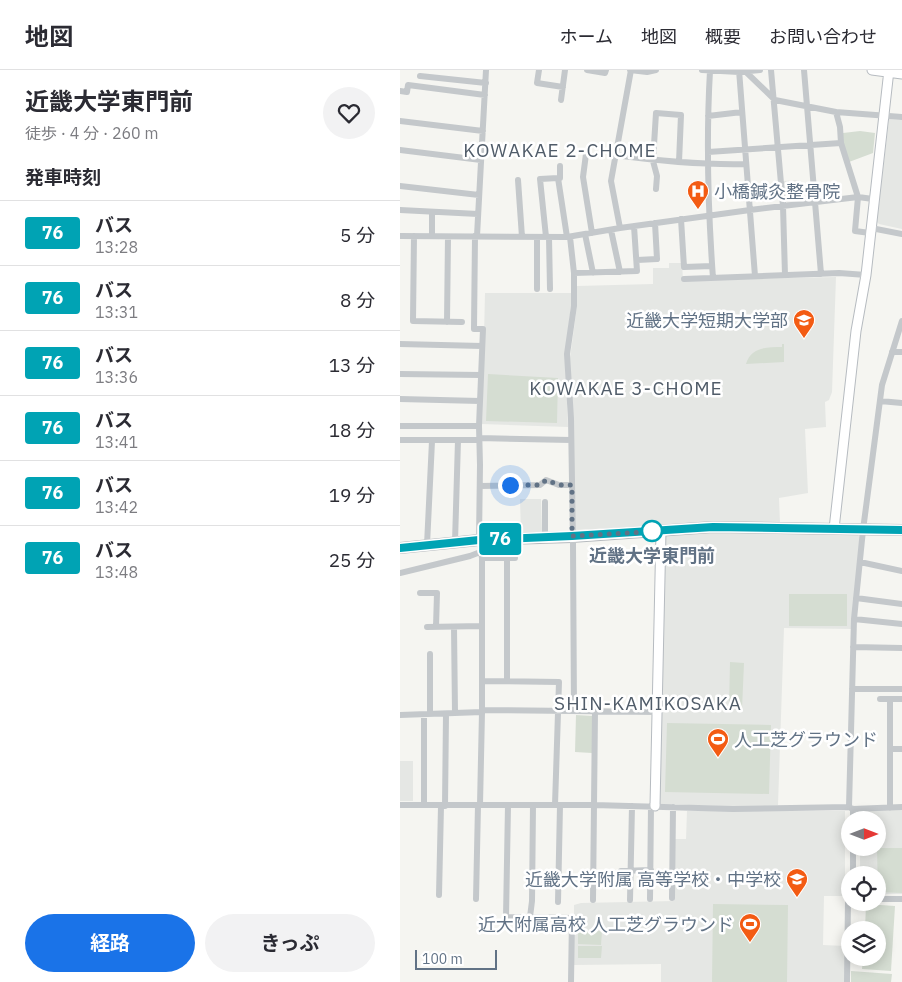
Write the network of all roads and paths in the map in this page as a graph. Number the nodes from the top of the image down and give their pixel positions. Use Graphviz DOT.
graph roads {
  1 [pos="486,70"];
  2 [pos="539,70"];
  3 [pos="565,70"];
  4 [pos="586,70"];
  5 [pos="606,70"];
  6 [pos="630,70"];
  7 [pos="656,70"];
  8 [pos="702,70"];
  9 [pos="760,70"];
  10 [pos="771,70"];
  11 [pos="804,70"];
  12 [pos="872,70"];
  13 [pos="710,71"];
  14 [pos="741,71"];
  15 [pos="889,72"];
  16 [pos="902,74"];
  17 [pos="420,76"];
  18 [pos="486,83"];
  19 [pos="562,87"];
  20 [pos="400,92"];
  21 [pos="485,94"];
  22 [pos="561,100"];
  23 [pos="774,100"];
  24 [pos="806,107"];
  25 [pos="742,112"];
  26 [pos="836,112"];
  27 [pos="883,114"];
  28 [pos="708,116"];
  29 [pos="902,117"];
  30 [pos="400,121"];
  31 [pos="483,131"];
  32 [pos="841,143"];
  33 [pos="811,145"];
  34 [pos="778,147"];
  35 [pos="745,149"];
  36 [pos="400,150"];
  37 [pos="708,152"];
  38 [pos="586,154"];
  39 [pos="615,155"];
  40 [pos="481,160"];
  41 [pos="653,160"];
  42 [pos="679,162"];
  43 [pos="708,164"];
  44 [pos="746,164"];
  45 [pos="560,166"];
  46 [pos="558,178"];
  47 [pos="518,180"];
  48 [pos="400,186"];
  49 [pos="656,189"];
  50 [pos="479,194"];
  51 [pos="858,198"];
  52 [pos="873,199"];
  53 [pos="816,202"];
  54 [pos="783,206"];
  55 [pos="400,210"];
  56 [pos="750,210"];
  57 [pos="432,212"];
  58 [pos="478,214"];
  59 [pos="710,215"];
  60 [pos="681,219"];
  61 [pos="655,223"];
  62 [pos="634,226"];
  63 [pos="620,228"];
  64 [pos="611,230"];
  65 [pos="870,230"];
  66 [pos="588,234"];
  67 [pos="902,234"];
  68 [pos="400,236"];
  69 [pos="414,236"];
  70 [pos="432,236"];
  71 [pos="448,236"];
  72 [pos="476,236"];
  73 [pos="522,237"];
  74 [pos="536,237"];
  75 [pos="548,237"];
  76 [pos="568,237"];
  77 [pos="637,260"];
  78 [pos="712,266"];
  79 [pos="620,272"];
  80 [pos="574,273"];
  81 [pos="593,273"];
  82 [pos="821,274"];
  83 [pos="784,275"];
  84 [pos="866,275"];
  85 [pos="755,276"];
  86 [pos="713,278"];
  87 [pos="537,279"];
  88 [pos="550,279"];
  89 [pos="684,279"];
  90 [pos="537,289"];
  91 [pos="550,289"];
  92 [pos="902,321"];
  93 [pos="447,322"];
  94 [pos="462,322"];
  95 [pos="400,344"];
  96 [pos="482,346"];
  97 [pos="892,352"];
  98 [pos="902,352"];
  99 [pos="400,374"];
  100 [pos="481,375"];
  101 [pos="400,399"];
  102 [pos="480,401"];
  103 [pos="880,401"];
  104 [pos="902,403"];
  105 [pos="400,426"];
  106 [pos="479,426"];
  107 [pos="479,439"];
  108 [pos="400,440"];
  109 [pos="458,440"];
  110 [pos="571,440"];
  111 [pos="432,441"];
  112 [pos="572,485"];
  113 [pos="480,486"];
  114 [pos="544,502"];
  115 [pos="834,529"];
  116 [pos="863,530"];
  117 [pos="902,530"];
  118 [pos="661,531"];
  119 [pos="572,536"];
  120 [pos="517,538"];
  121 [pos="545,538"];
  122 [pos="479,540"];
  123 [pos="455,542"];
  124 [pos="426,545"];
  125 [pos="400,548"];
  126 [pos="481,554"];
  127 [pos="507,558"];
  128 [pos="515,558"];
  129 [pos="860,562"];
  130 [pos="902,570"];
  131 [pos="400,573"];
  132 [pos="420,593"];
  133 [pos="856,598"];
  134 [pos="902,604"];
  135 [pos="854,619"];
  136 [pos="902,624"];
  137 [pos="482,626"];
  138 [pos="427,627"];
  139 [pos="436,627"];
  140 [pos="454,627"];
  141 [pos="853,647"];
  142 [pos="902,648"];
  143 [pos="430,654"];
  144 [pos="482,681"];
  145 [pos="506,681"];
  146 [pos="902,689"];
  147 [pos="852,690"];
  148 [pos="880,699"];
  149 [pos="890,699"];
  150 [pos="902,699"];
  151 [pos="482,711"];
  152 [pos="559,711"];
  153 [pos="574,711"];
  154 [pos="595,711"];
  155 [pos="657,712"];
  156 [pos="455,713"];
  157 [pos="427,714"];
  158 [pos="446,714"];
  159 [pos="400,715"];
  160 [pos="890,749"];
  161 [pos="902,749"];
  162 [pos="424,805"];
  163 [pos="479,805"];
  164 [pos="508,805"];
  165 [pos="533,805"];
  166 [pos="558,805"];
  167 [pos="594,805"];
  168 [pos="400,806"];
  169 [pos="443,806"];
  170 [pos="632,806"];
  171 [pos="653,806"];
  172 [pos="672,807"];
  173 [pos="902,807"];
  174 [pos="851,808"];
  175 [pos="890,808"];
  176 [pos="852,811"];
  177 [pos="621,870"];
  178 [pos="651,870"];
  179 [pos="631,871"];
  180 [pos="439,895"];
  181 [pos="672,898"];
  182 [pos="476,899"];
  183 [pos="650,899"];
  184 [pos="886,899"];
  185 [pos="902,899"];
  186 [pos="593,900"];
  187 [pos="630,900"];
  188 [pos="558,902"];
  189 [pos="849,911"];
  190 [pos="530,917"];
  191 [pos="571,982"];
  192 [pos="847,982"];
  1 -- 18 [label="street"];
  2 -- 19 [label="street"];
  3 -- 19 [label="street"];
  4 -- 5 [label="street"];
  6 -- 7 [label="street"];
  6 -- 39 [label="street"];
  8 -- 13 [label="street"];
  9 -- 14 [label="street"];
  10 -- 23 [label="street"];
  11 -- 24 [label="street"];
  12 -- 15 [label="street"];
  13 -- 14 [label="street"];
  13 -- 28 [label="street"];
  14 -- 23 [label="street"];
  14 -- 25 [label="street"];
  15 -- 16 [label="street"];
  15 -- 27 [label="street"];
  17 -- 18 [label="street"];
  18 -- 21 [label="street"];
  19 -- 22 [label="street"];
  20 -- 21 [label="street"];
  21 -- 31 [label="street"];
  23 -- 24 [label="street"];
  23 -- 34 [label="street"];
  24 -- 26 [label="street"];
  24 -- 33 [label="street"];
  25 -- 28 [label="street"];
  25 -- 35 [label="street"];
  26 -- 27 [label="street"];
  26 -- 32 [label="street"];
  27 -- 29 [label="street"];
  27 -- 52 [label="street"];
  28 -- 37 [label="street"];
  30 -- 31 [label="street"];
  31 -- 40 [label="street"];
  32 -- 33 [label="street"];
  32 -- 51 [label="street"];
  33 -- 34 [label="street"];
  33 -- 53 [label="street"];
  34 -- 35 [label="street"];
  34 -- 54 [label="street"];
  35 -- 37 [label="street"];
  35 -- 44 [label="street"];
  36 -- 40 [label="street"];
  37 -- 43 [label="street"];
  38 -- 66 [label="street"];
  39 -- 41 [label="street"];
  39 -- 63 [label="street"];
  40 -- 50 [label="street"];
  41 -- 42 [label="street"];
  41 -- 42 [label="street"];
  41 -- 49 [label="street"];
  42 -- 43 [label="street"];
  43 -- 44 [label="street"];
  43 -- 59 [label="street"];
  44 -- 56 [label="street"];
  45 -- 46 [label="street"];
  46 -- 75 [label="street"];
  46 -- 76 [label="street"];
  47 -- 73 [label="street"];
  48 -- 50 [label="street"];
  50 -- 58 [label="street"];
  51 -- 52 [label="street"];
  51 -- 53 [label="street"];
  51 -- 65 [label="street"];
  52 -- 65 [label="street"];
  53 -- 54 [label="street"];
  53 -- 82 [label="street"];
  54 -- 56 [label="street"];
  54 -- 83 [label="street"];
  55 -- 57 [label="street"];
  56 -- 59 [label="street"];
  56 -- 85 [label="street"];
  57 -- 58 [label="street"];
  57 -- 70 [label="street"];
  58 -- 72 [label="street"];
  59 -- 60 [label="street"];
  59 -- 78 [label="street"];
  60 -- 61 [label="street"];
  60 -- 78 [label="street"];
  61 -- 62 [label="street"];
  61 -- 77 [label="street"];
  62 -- 63 [label="street"];
  62 -- 77 [label="street"];
  63 -- 64 [label="street"];
  64 -- 66 [label="street"];
  64 -- 79 [label="street"];
  65 -- 67 [label="street"];
  65 -- 84 [label="street"];
  66 -- 76 [label="street"];
  66 -- 81 [label="street"];
  68 -- 69 [label="street"];
  69 -- 70 [label="street"];
  69 -- 93 [label="street"];
  70 -- 71 [label="street"];
  71 -- 72 [label="street"];
  71 -- 93 [label="street"];
  72 -- 73 [label="street"];
  72 -- 96 [label="street"];
  73 -- 74 [label="street"];
  74 -- 75 [label="street"];
  74 -- 87 [label="street"];
  75 -- 76 [label="street"];
  75 -- 88 [label="street"];
  76 -- 80 [label="street"];
  77 -- 79 [label="street"];
  78 -- 86 [label="street"];
  79 -- 81 [label="street"];
  80 -- 81 [label="street"];
  80 -- 110 [label="street"];
  82 -- 83 [label="street"];
  82 -- 84 [label="street"];
  83 -- 85 [label="street"];
  84 -- 115 [label="street"];
  85 -- 86 [label="street"];
  86 -- 89 [label="street"];
  87 -- 88 [label="street"];
  87 -- 90 [label="street"];
  88 -- 91 [label="street"];
  92 -- 97 [label="street"];
  93 -- 94 [label="street"];
  95 -- 96 [label="street"];
  96 -- 100 [label="street"];
  97 -- 98 [label="street"];
  97 -- 103 [label="street"];
  99 -- 100 [label="street"];
  100 -- 102 [label="street"];
  101 -- 102 [label="street"];
  102 -- 106 [label="street"];
  103 -- 104 [label="street"];
  103 -- 116 [label="street"];
  105 -- 106 [label="street"];
  106 -- 107 [label="street"];
  107 -- 109 [label="street"];
  107 -- 110 [label="street"];
  107 -- 113 [label="street"];
  108 -- 111 [label="street"];
  109 -- 111 [label="street"];
  109 -- 123 [label="street"];
  110 -- 112 [label="street"];
  111 -- 124 [label="street"];
  112 -- 113 [label="street"];
  112 -- 119 [label="street"];
  113 -- 122 [label="street"];
  114 -- 121 [label="street"];
  115 -- 116 [label="main road"];
  115 -- 118 [label="main road"];
  116 -- 117 [label="main road"];
  116 -- 129 [label="street"];
  118 -- 119 [label="main road"];
  118 -- 155 [label="street"];
  119 -- 121 [label="main road"];
  119 -- 153 [label="street"];
  120 -- 121 [label="main road"];
  120 -- 122 [label="main road"];
  120 -- 126 [label="street"];
  122 -- 123 [label="main road"];
  122 -- 126 [label="street"];
  123 -- 124 [label="main road"];
  124 -- 125 [label="main road"];
  126 -- 127 [label="street"];
  126 -- 131 [label="street"];
  126 -- 137 [label="street"];
  127 -- 128 [label="street"];
  127 -- 145 [label="street"];
  129 -- 130 [label="street"];
  129 -- 133 [label="street"];
  132 -- 139 [label="street"];
  133 -- 134 [label="street"];
  133 -- 135 [label="street"];
  135 -- 136 [label="street"];
  135 -- 141 [label="street"];
  137 -- 140 [label="street"];
  137 -- 144 [label="street"];
  138 -- 139 [label="street"];
  139 -- 140 [label="street"];
  140 -- 156 [label="street"];
  141 -- 142 [label="street"];
  141 -- 147 [label="street"];
  143 -- 157 [label="street"];
  144 -- 145 [label="street"];
  144 -- 151 [label="street"];
  145 -- 152 [label="street"];
  146 -- 147 [label="street"];
  147 -- 174 [label="street"];
  148 -- 149 [label="street"];
  149 -- 150 [label="street"];
  149 -- 160 [label="street"];
  151 -- 152 [label="street"];
  151 -- 156 [label="street"];
  151 -- 163 [label="street"];
  152 -- 153 [label="street"];
  152 -- 166 [label="street"];
  153 -- 154 [label="street"];
  154 -- 155 [label="street"];
  154 -- 167 [label="street"];
  155 -- 171 [label="street"];
  156 -- 158 [label="street"];
  157 -- 158 [label="street"];
  157 -- 159 [label="street"];
  157 -- 162 [label="street"];
  158 -- 169 [label="street"];
  160 -- 161 [label="street"];
  160 -- 175 [label="street"];
  162 -- 168 [label="street"];
  162 -- 169 [label="street"];
  163 -- 164 [label="street"];
  163 -- 169 [label="street"];
  163 -- 182 [label="street"];
  164 -- 165 [label="street"];
  164 -- 190 [label="street"];
  165 -- 166 [label="street"];
  165 -- 190 [label="street"];
  166 -- 167 [label="street"];
  166 -- 188 [label="street"];
  167 -- 170 [label="street"];
  167 -- 186 [label="street"];
  169 -- 180 [label="street"];
  170 -- 171 [label="street"];
  170 -- 179 [label="street"];
  171 -- 172 [label="street"];
  171 -- 178 [label="street"];
  172 -- 174 [label="street"];
  172 -- 181 [label="street"];
  173 -- 175 [label="street"];
  174 -- 175 [label="street"];
  174 -- 176 [label="street"];
  177 -- 179 [label="street"];
  178 -- 179 [label="street"];
  178 -- 183 [label="street"];
  179 -- 187 [label="street"];
  184 -- 185 [label="street"];
  189 -- 192 [label="street"];
  190 -- 191 [label="street"];
}
